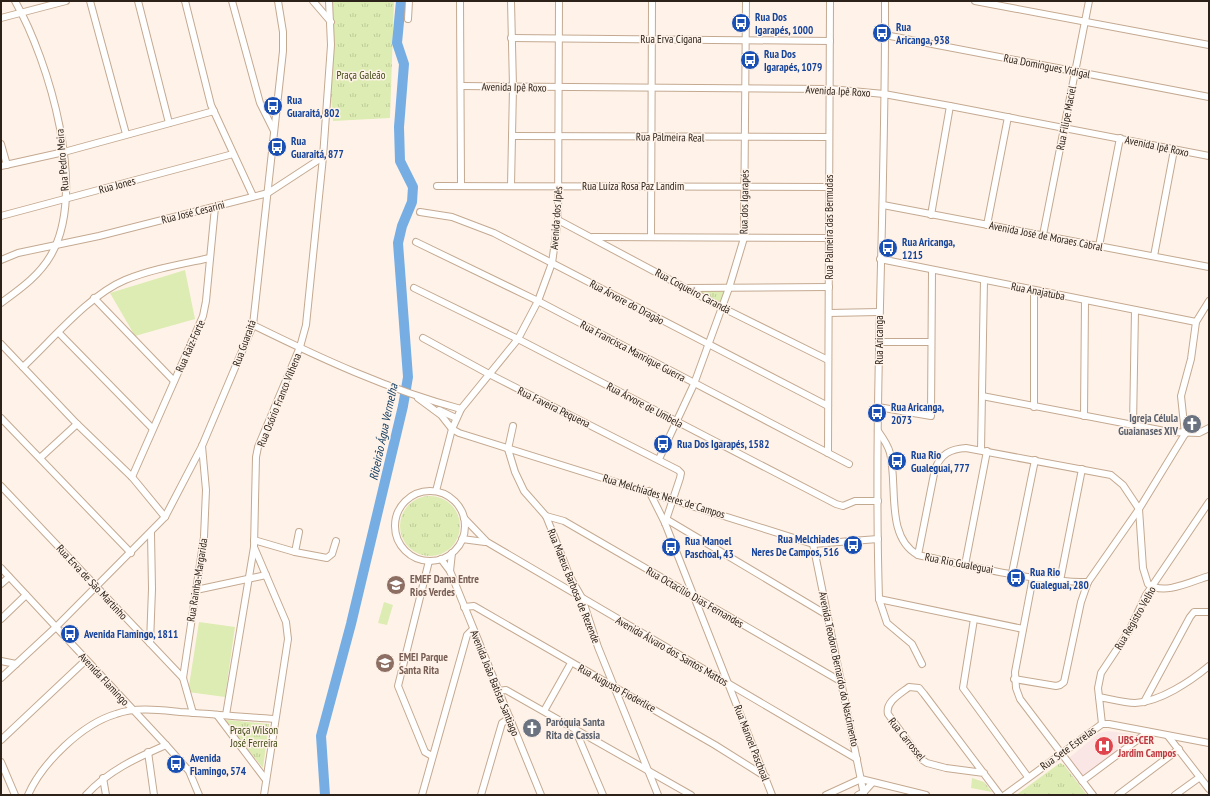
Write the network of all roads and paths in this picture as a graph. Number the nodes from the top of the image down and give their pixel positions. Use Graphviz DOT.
graph roads {
  1 [pos="15,1"];
  2 [pos="66,1"];
  3 [pos="90,1"];
  4 [pos="138,1"];
  5 [pos="185,1"];
  6 [pos="232,1"];
  7 [pos="278,1"];
  8 [pos="329,1"];
  9 [pos="409,1"];
  10 [pos="460,1"];
  11 [pos="511,1"];
  12 [pos="558,1"];
  13 [pos="652,1"];
  14 [pos="746,1"];
  15 [pos="830,1"];
  16 [pos="885,1"];
  17 [pos="975,1"];
  18 [pos="1089,1"];
  19 [pos="316,2"];
  20 [pos="22,13"];
  21 [pos="1,18"];
  22 [pos="408,20"];
  23 [pos="331,22"];
  24 [pos="1084,22"];
  25 [pos="885,35"];
  26 [pos="511,38"];
  27 [pos="559,39"];
  28 [pos="652,39"];
  29 [pos="746,39"];
  30 [pos="830,41"];
  31 [pos="1209,45"];
  32 [pos="1074,71"];
  33 [pos="461,86"];
  34 [pos="513,87"];
  35 [pos="559,88"];
  36 [pos="653,88"];
  37 [pos="746,89"];
  38 [pos="830,89"];
  39 [pos="884,94"];
  40 [pos="1209,97"];
  41 [pos="950,106"];
  42 [pos="214,111"];
  43 [pos="1008,118"];
  44 [pos="169,123"];
  45 [pos="1064,128"];
  46 [pos="274,132"];
  47 [pos="126,134"];
  48 [pos="512,136"];
  49 [pos="558,136"];
  50 [pos="653,137"];
  51 [pos="745,138"];
  52 [pos="829,138"];
  53 [pos="1120,138"];
  54 [pos="1,144"];
  55 [pos="1174,150"];
  56 [pos="64,152"];
  57 [pos="233,154"];
  58 [pos="1209,156"];
  59 [pos="323,157"];
  60 [pos="4,165"];
  61 [pos="461,185"];
  62 [pos="437,186"];
  63 [pos="511,186"];
  64 [pos="559,186"];
  65 [pos="651,186"];
  66 [pos="745,186"];
  67 [pos="830,187"];
  68 [pos="268,192"];
  69 [pos="253,196"];
  70 [pos="65,199"];
  71 [pos="883,205"];
  72 [pos="215,206"];
  73 [pos="420,212"];
  74 [pos="931,215"];
  75 [pos="1,216"];
  76 [pos="558,220"];
  77 [pos="987,225"];
  78 [pos="1043,235"];
  79 [pos="591,237"];
  80 [pos="652,237"];
  81 [pos="744,238"];
  82 [pos="830,238"];
  83 [pos="416,242"];
  84 [pos="55,246"];
  85 [pos="1099,246"];
  86 [pos="1154,256"];
  87 [pos="210,258"];
  88 [pos="880,259"];
  89 [pos="1,260"];
  90 [pos="552,263"];
  91 [pos="1209,267"];
  92 [pos="932,270"];
  93 [pos="984,280"];
  94 [pos="830,287"];
  95 [pos="414,288"];
  96 [pos="685,288"];
  97 [pos="729,288"];
  98 [pos="1034,290"];
  99 [pos="94,298"];
  100 [pos="1085,300"];
  101 [pos="1209,300"];
  102 [pos="538,301"];
  103 [pos="1,303"];
  104 [pos="721,307"];
  105 [pos="1135,310"];
  106 [pos="879,312"];
  107 [pos="829,313"];
  108 [pos="1196,322"];
  109 [pos="253,325"];
  110 [pos="59,332"];
  111 [pos="423,338"];
  112 [pos="518,339"];
  113 [pos="879,342"];
  114 [pos="930,342"];
  115 [pos="1,344"];
  116 [pos="707,344"];
  117 [pos="300,347"];
  118 [pos="828,360"];
  119 [pos="23,367"];
  120 [pos="489,374"];
  121 [pos="174,381"];
  122 [pos="694,384"];
  123 [pos="982,396"];
  124 [pos="417,397"];
  125 [pos="426,404"];
  126 [pos="828,406"];
  127 [pos="878,407"];
  128 [pos="1034,407"];
  129 [pos="460,409"];
  130 [pos="1084,416"];
  131 [pos="1,418"];
  132 [pos="456,418"];
  133 [pos="677,422"];
  134 [pos="77,424"];
  135 [pos="514,426"];
  136 [pos="1133,426"];
  137 [pos="152,428"];
  138 [pos="1209,428"];
  139 [pos="452,429"];
  140 [pos="878,431"];
  141 [pos="1186,434"];
  142 [pos="202,446"];
  143 [pos="508,449"];
  144 [pos="984,451"];
  145 [pos="828,453"];
  146 [pos="40,458"];
  147 [pos="659,458"];
  148 [pos="1035,460"];
  149 [pos="849,464"];
  150 [pos="1082,469"];
  151 [pos="132,477"];
  152 [pos="1,486"];
  153 [pos="436,491"];
  154 [pos="649,491"];
  155 [pos="673,500"];
  156 [pos="878,501"];
  157 [pos="1209,502"];
  158 [pos="1139,509"];
  159 [pos="165,516"];
  160 [pos="546,516"];
  161 [pos="464,518"];
  162 [pos="665,521"];
  163 [pos="300,532"];
  164 [pos="151,533"];
  165 [pos="462,539"];
  166 [pos="878,539"];
  167 [pos="254,540"];
  168 [pos="336,541"];
  169 [pos="486,542"];
  170 [pos="813,544"];
  171 [pos="254,547"];
  172 [pos="131,552"];
  173 [pos="295,552"];
  174 [pos="452,553"];
  175 [pos="918,555"];
  176 [pos="441,559"];
  177 [pos="429,561"];
  178 [pos="965,565"];
  179 [pos="1,568"];
  180 [pos="450,571"];
  181 [pos="1012,573"];
  182 [pos="266,575"];
  183 [pos="9,576"];
  184 [pos="1033,576"];
  185 [pos="1209,576"];
  186 [pos="248,578"];
  187 [pos="1060,581"];
  188 [pos="1088,582"];
  189 [pos="1,584"];
  190 [pos="96,586"];
  191 [pos="1152,587"];
  192 [pos="196,590"];
  193 [pos="26,595"];
  194 [pos="694,596"];
  195 [pos="582,598"];
  196 [pos="879,599"];
  197 [pos="464,607"];
  198 [pos="1209,612"];
  199 [pos="827,615"];
  200 [pos="1,619"];
  201 [pos="974,619"];
  202 [pos="56,627"];
  203 [pos="473,629"];
  204 [pos="1022,629"];
  205 [pos="150,643"];
  206 [pos="86,660"];
  207 [pos="1,661"];
  208 [pos="571,663"];
  209 [pos="16,664"];
  210 [pos="922,664"];
  211 [pos="1209,666"];
  212 [pos="1,678"];
  213 [pos="183,678"];
  214 [pos="1014,679"];
  215 [pos="727,682"];
  216 [pos="842,682"];
  217 [pos="615,687"];
  218 [pos="498,691"];
  219 [pos="1099,697"];
  220 [pos="1144,702"];
  221 [pos="133,711"];
  222 [pos="544,711"];
  223 [pos="193,713"];
  224 [pos="217,715"];
  225 [pos="226,715"];
  226 [pos="510,718"];
  227 [pos="274,719"];
  228 [pos="1102,724"];
  229 [pos="575,729"];
  230 [pos="1148,732"];
  231 [pos="1168,736"];
  232 [pos="593,738"];
  233 [pos="1,740"];
  234 [pos="1209,743"];
  235 [pos="166,745"];
  236 [pos="640,750"];
  237 [pos="1179,750"];
  238 [pos="148,752"];
  239 [pos="586,752"];
  240 [pos="1060,753"];
  241 [pos="432,756"];
  242 [pos="630,759"];
  243 [pos="857,759"];
  244 [pos="1,762"];
  245 [pos="648,770"];
  246 [pos="984,773"];
  247 [pos="766,777"];
  248 [pos="1028,777"];
  249 [pos="1200,777"];
  250 [pos="103,778"];
  251 [pos="861,779"];
  252 [pos="266,780"];
  253 [pos="668,781"];
  254 [pos="1082,781"];
  255 [pos="872,783"];
  256 [pos="1209,789"];
  257 [pos="656,792"];
  258 [pos="862,794"];
  259 [pos="15,795"];
  260 [pos="28,795"];
  261 [pos="86,795"];
  262 [pos="106,795"];
  263 [pos="154,795"];
  264 [pos="199,795"];
  265 [pos="264,795"];
  266 [pos="422,795"];
  267 [pos="481,795"];
  268 [pos="541,795"];
  269 [pos="603,795"];
  270 [pos="691,795"];
  271 [pos="772,795"];
  272 [pos="826,795"];
  273 [pos="926,795"];
  274 [pos="1000,795"];
  275 [pos="1005,795"];
  276 [pos="1093,795"];
  277 [pos="1118,795"];
  278 [pos="1175,795"];
  1 -- 20 [label="street, Rua Pedro Meira"];
  2 -- 20 [label="street"];
  3 -- 47 [label="street"];
  4 -- 44 [label="street"];
  5 -- 42 [label="street"];
  6 -- 46 [label="street"];
  7 -- 46 [label="street, Rua Guaraitá"];
  8 -- 23 [label="street, Rua Osório Franco Vilhena"];
  9 -- 22 [label="street"];
  10 -- 33 [label="street"];
  11 -- 26 [label="street"];
  12 -- 27 [label="street, Avenida dos Ipês"];
  13 -- 28 [label="street"];
  14 -- 29 [label="street, Rua dos Igarapés"];
  15 -- 30 [label="street, Rua Palmeira das Bermudas"];
  16 -- 25 [label="street, Rua Aricanga"];
  17 -- 24 [label="street"];
  18 -- 24 [label="street, Rua Filipe Maciel"];
  19 -- 23 [label="street"];
  20 -- 21 [label="street"];
  20 -- 56 [label="street, Rua Pedro Meira"];
  23 -- 59 [label="street, Rua Osório Franco Vilhena"];
  24 -- 31 [label="street"];
  24 -- 32 [label="street, Rua Filipe Maciel"];
  25 -- 32 [label="street, Rua Domingues Vidigal"];
  25 -- 39 [label="street, Rua Aricanga"];
  26 -- 27 [label="street, Rua Erva Cigana"];
  26 -- 34 [label="street"];
  27 -- 28 [label="street, Rua Erva Cigana"];
  27 -- 35 [label="street, Avenida dos Ipês"];
  28 -- 29 [label="street, Rua Erva Cigana"];
  28 -- 36 [label="street"];
  29 -- 30 [label="street, Rua Erva Cigana"];
  29 -- 37 [label="street, Rua dos Igarapés"];
  30 -- 38 [label="street, Rua Palmeira das Bermudas"];
  32 -- 40 [label="street, Rua Domingues Vidigal"];
  32 -- 45 [label="street, Rua Filipe Maciel"];
  33 -- 34 [label="street, Avenida Ipê Roxo"];
  33 -- 61 [label="street"];
  34 -- 35 [label="street, Avenida Ipê Roxo"];
  34 -- 48 [label="street"];
  35 -- 36 [label="street, Avenida Ipê Roxo"];
  35 -- 49 [label="street, Avenida dos Ipês"];
  36 -- 37 [label="street, Avenida Ipê Roxo"];
  36 -- 50 [label="street"];
  37 -- 38 [label="street, Avenida Ipê Roxo"];
  37 -- 51 [label="street, Rua dos Igarapés"];
  38 -- 39 [label="street, Avenida Ipê Roxo"];
  38 -- 52 [label="street, Rua Palmeira das Bermudas"];
  39 -- 41 [label="street, Avenida Ipê Roxo"];
  39 -- 71 [label="street, Rua Aricanga"];
  41 -- 43 [label="street, Avenida Ipê Roxo"];
  41 -- 74 [label="street"];
  42 -- 44 [label="street"];
  42 -- 57 [label="street"];
  43 -- 45 [label="street, Avenida Ipê Roxo"];
  43 -- 77 [label="street"];
  44 -- 47 [label="street"];
  45 -- 53 [label="street, Avenida Ipê Roxo"];
  45 -- 78 [label="street, Rua Filipe Maciel"];
  46 -- 68 [label="street, Rua Guaraitá"];
  47 -- 56 [label="street"];
  48 -- 49 [label="street, Rua Palmeira Real"];
  48 -- 63 [label="street"];
  49 -- 50 [label="street, Rua Palmeira Real"];
  49 -- 64 [label="street, Avenida dos Ipês"];
  50 -- 51 [label="street, Rua Palmeira Real"];
  50 -- 65 [label="street"];
  51 -- 52 [label="street, Rua Palmeira Real"];
  51 -- 66 [label="street, Rua dos Igarapés"];
  52 -- 67 [label="street, Rua Palmeira das Bermudas"];
  53 -- 55 [label="street, Avenida Ipê Roxo"];
  53 -- 85 [label="street"];
  54 -- 60 [label="street"];
  55 -- 58 [label="street, Avenida Ipê Roxo"];
  55 -- 86 [label="street"];
  56 -- 60 [label="street"];
  56 -- 70 [label="street, Rua Pedro Meira"];
  57 -- 69 [label="street"];
  57 -- 70 [label="street, Rua Jones"];
  59 -- 68 [label="street, Rua José Cesarini"];
  59 -- 117 [label="street, Rua Osório Franco Vilhena"];
  61 -- 62 [label="street, Rua Luíza Rosa Paz Landim"];
  61 -- 63 [label="street, Rua Luíza Rosa Paz Landim"];
  63 -- 64 [label="street, Rua Luíza Rosa Paz Landim"];
  64 -- 65 [label="street, Rua Luíza Rosa Paz Landim"];
  64 -- 76 [label="street, Avenida dos Ipês"];
  65 -- 66 [label="street, Rua Luíza Rosa Paz Landim"];
  65 -- 80 [label="street"];
  66 -- 67 [label="street, Rua Luíza Rosa Paz Landim"];
  66 -- 81 [label="street, Rua dos Igarapés"];
  67 -- 82 [label="street, Rua Palmeira das Bermudas"];
  68 -- 69 [label="street, Rua José Cesarini"];
  68 -- 109 [label="street, Rua Guaraitá"];
  69 -- 72 [label="street, Rua José Cesarini"];
  70 -- 75 [label="street, Rua Jones"];
  70 -- 84 [label="street, Rua Pedro Meira"];
  71 -- 74 [label="street, Avenida José de Moraes Cabral"];
  71 -- 88 [label="street, Rua Aricanga"];
  72 -- 84 [label="street, Rua José Cesarini"];
  72 -- 87 [label="street, Rua Raiz-Forte"];
  73 -- 90 [label="street, Rua Árvore do Dragão"];
  74 -- 77 [label="street, Avenida José de Moraes Cabral"];
  76 -- 79 [label="street, Rua Coqueiro Carandá"];
  76 -- 90 [label="street, Avenida dos Ipês"];
  77 -- 78 [label="street, Avenida José de Moraes Cabral"];
  78 -- 85 [label="street, Avenida José de Moraes Cabral"];
  79 -- 80 [label="street"];
  79 -- 96 [label="street, Rua Coqueiro Carandá"];
  80 -- 81 [label="street"];
  81 -- 82 [label="street"];
  81 -- 97 [label="street, Rua dos Igarapés"];
  82 -- 94 [label="street, Rua Palmeira das Bermudas"];
  83 -- 102 [label="street, Rua Francisca Manrique Guerra"];
  84 -- 89 [label="street, Rua José Cesarini"];
  84 -- 103 [label="street, Rua Pedro Meira"];
  85 -- 86 [label="street, Avenida José de Moraes Cabral"];
  86 -- 91 [label="street, Avenida José de Moraes Cabral"];
  87 -- 99 [label="street"];
  87 -- 121 [label="street, Rua Raiz-Forte"];
  88 -- 92 [label="street, Rua Anajatuba"];
  88 -- 106 [label="street, Rua Aricanga"];
  90 -- 102 [label="street, Avenida dos Ipês"];
  90 -- 116 [label="street, Rua Árvore do Dragão"];
  92 -- 93 [label="street, Rua Anajatuba"];
  92 -- 114 [label="street"];
  93 -- 98 [label="street, Rua Anajatuba"];
  93 -- 123 [label="street"];
  94 -- 97 [label="street"];
  94 -- 107 [label="street, Rua Palmeira das Bermudas"];
  95 -- 112 [label="street, Rua Árvore de Umbela"];
  96 -- 97 [label="street"];
  96 -- 104 [label="street, Rua Coqueiro Carandá"];
  97 -- 104 [label="street, Rua dos Igarapés"];
  98 -- 100 [label="street, Rua Anajatuba"];
  98 -- 128 [label="street"];
  99 -- 110 [label="street"];
  99 -- 121 [label="street"];
  100 -- 105 [label="street, Rua Anajatuba"];
  100 -- 130 [label="street"];
  101 -- 108 [label="street"];
  102 -- 112 [label="street, Avenida dos Ipês"];
  102 -- 122 [label="street, Rua Francisca Manrique Guerra"];
  104 -- 116 [label="street, Rua dos Igarapés"];
  104 -- 118 [label="street, Rua Coqueiro Carandá"];
  105 -- 108 [label="street, Rua Anajatuba"];
  105 -- 136 [label="street"];
  106 -- 107 [label="street"];
  106 -- 113 [label="street, Rua Aricanga"];
  107 -- 118 [label="street, Rua Palmeira das Bermudas"];
  108 -- 141 [label="street"];
  109 -- 117 [label="street"];
  109 -- 142 [label="street, Rua Guaraitá"];
  110 -- 119 [label="street"];
  110 -- 137 [label="street"];
  111 -- 120 [label="street, Rua Faveira Pequena"];
  112 -- 120 [label="street, Avenida dos Ipês"];
  112 -- 133 [label="street, Rua Árvore de Umbela"];
  113 -- 114 [label="street"];
  113 -- 127 [label="street, Rua Aricanga"];
  114 -- 127 [label="street"];
  115 -- 119 [label="street"];
  116 -- 122 [label="street, Rua dos Igarapés"];
  116 -- 126 [label="street, Rua Árvore do Dragão"];
  117 -- 124 [label="street"];
  117 -- 167 [label="street, Rua Osório Franco Vilhena"];
  118 -- 126 [label="street, Rua Palmeira das Bermudas"];
  119 -- 134 [label="street"];
  120 -- 129 [label="street, Avenida dos Ipês"];
  120 -- 147 [label="street, Rua Faveira Pequena"];
  121 -- 137 [label="street, Rua Raiz-Forte"];
  122 -- 133 [label="street, Rua dos Igarapés"];
  122 -- 145 [label="street, Rua Francisca Manrique Guerra"];
  123 -- 128 [label="street"];
  123 -- 144 [label="street"];
  124 -- 125 [label="street"];
  124 -- 129 [label="street"];
  125 -- 132 [label="street"];
  125 -- 139 [label="street"];
  126 -- 145 [label="street, Rua Palmeira das Bermudas"];
  127 -- 140 [label="street, Rua Aricanga"];
  128 -- 130 [label="street"];
  129 -- 132 [label="street, Avenida dos Ipês"];
  130 -- 136 [label="street"];
  131 -- 146 [label="street"];
  132 -- 139 [label="street, Avenida dos Ipês"];
  133 -- 147 [label="street, Rua dos Igarapés"];
  133 -- 156 [label="street, Rua Árvore de Umbela"];
  134 -- 146 [label="street"];
  134 -- 151 [label="street"];
  135 -- 143 [label="street"];
  136 -- 141 [label="street"];
  137 -- 151 [label="street, Rua Raiz-Forte"];
  138 -- 141 [label="street"];
  139 -- 143 [label="street, Rua Melchíades Neres de Campos"];
  139 -- 153 [label="street, Avenida dos Ipês"];
  140 -- 156 [label="street, Rua Aricanga"];
  140 -- 175 [label="street, Rua Rio Gualeguai"];
  141 -- 158 [label="street"];
  142 -- 159 [label="street, Rua Guaraitá"];
  142 -- 192 [label="street, Rua Rainha-Margarida"];
  143 -- 154 [label="street, Rua Melchíades Neres de Campos"];
  143 -- 160 [label="street, Rua Mateus Barbosa de Rezende"];
  144 -- 148 [label="street"];
  144 -- 175 [label="street"];
  144 -- 178 [label="street"];
  145 -- 149 [label="street, Rua Francisca Manrique Guerra"];
  146 -- 172 [label="street"];
  147 -- 155 [label="street, Rua Faveira Pequena"];
  148 -- 150 [label="street"];
  148 -- 181 [label="street"];
  150 -- 158 [label="street"];
  150 -- 187 [label="street"];
  151 -- 159 [label="street"];
  152 -- 190 [label="street, Rua Erva de São Martinho"];
  153 -- 161 [label="street"];
  153 -- 177 [label="street"];
  154 -- 155 [label="street, Rua Melchíades Neres de Campos"];
  154 -- 162 [label="street, Rua Manoel Paschoal"];
  155 -- 162 [label="street"];
  155 -- 170 [label="street, Rua Melchíades Neres de Campos"];
  156 -- 166 [label="street, Rua Aricanga"];
  157 -- 191 [label="street, Rua Registro Velho"];
  158 -- 188 [label="street"];
  158 -- 191 [label="street"];
  159 -- 164 [label="street, Rua Guaraitá"];
  160 -- 194 [label="street, Rua Octacílio Dias Fernandes"];
  160 -- 195 [label="street, Rua Mateus Barbosa de Rezende"];
  161 -- 165 [label="street"];
  161 -- 169 [label="street, Avenida Álvaro dos Santos Mattos"];
  162 -- 194 [label="street, Rua Manoel Paschoal"];
  162 -- 199 [label="street"];
  163 -- 173 [label="street"];
  164 -- 172 [label="street, Rua Guaraitá"];
  164 -- 205 [label="street"];
  165 -- 169 [label="street, Avenida Álvaro dos Santos Mattos"];
  165 -- 174 [label="street"];
  166 -- 170 [label="street, Rua Melchíades Neres de Campos"];
  166 -- 196 [label="street, Rua Aricanga"];
  167 -- 171 [label="street, Rua Osório Franco Vilhena"];
  167 -- 173 [label="street"];
  168 -- 173 [label="street"];
  169 -- 195 [label="street, Avenida Álvaro dos Santos Mattos"];
  170 -- 199 [label="street, Avenida Teodoro Bernardo do Nascimento"];
  171 -- 182 [label="street, Rua Osório Franco Vilhena"];
  171 -- 186 [label="street"];
  172 -- 190 [label="street, Rua Guaraitá"];
  174 -- 176 [label="street"];
  174 -- 180 [label="street, Avenida João Batista Santiago"];
  175 -- 178 [label="street, Rua Rio Gualeguai"];
  176 -- 177 [label="street"];
  176 -- 180 [label="street, Avenida João Batista Santiago"];
  177 -- 241 [label="street"];
  178 -- 181 [label="street, Rua Rio Gualeguai"];
  179 -- 183 [label="street, Avenida Flamingo"];
  180 -- 197 [label="street, Avenida João Batista Santiago"];
  181 -- 184 [label="street, Rua Rio Gualeguai"];
  182 -- 186 [label="street"];
  182 -- 227 [label="street, Rua Osório Franco Vilhena"];
  183 -- 189 [label="street"];
  183 -- 193 [label="street, Avenida Flamingo"];
  184 -- 187 [label="street, Rua Rio Gualeguai"];
  184 -- 204 [label="street"];
  185 -- 191 [label="street"];
  186 -- 192 [label="street"];
  186 -- 225 [label="street"];
  187 -- 188 [label="street, Rua Rio Gualeguai"];
  188 -- 214 [label="street"];
  190 -- 202 [label="street, Rua Guaraitá"];
  190 -- 205 [label="street, Rua Erva de São Martinho"];
  191 -- 219 [label="street, Rua Registro Velho"];
  192 -- 213 [label="street, Rua Rainha-Margarida"];
  193 -- 200 [label="street"];
  193 -- 202 [label="street, Avenida Flamingo"];
  194 -- 215 [label="street, Rua Manoel Paschoal"];
  194 -- 216 [label="street, Rua Octacílio Dias Fernandes"];
  195 -- 215 [label="street, Avenida Álvaro dos Santos Mattos"];
  195 -- 217 [label="street, Rua Mateus Barbosa de Rezende"];
  196 -- 201 [label="street"];
  196 -- 210 [label="street, Rua Aricanga"];
  197 -- 203 [label="street, Avenida João Batista Santiago"];
  197 -- 208 [label="street, Rua Augusto Fioderlice"];
  198 -- 220 [label="street"];
  199 -- 216 [label="street, Avenida Teodoro Bernardo do Nascimento"];
  201 -- 204 [label="street"];
  201 -- 248 [label="street"];
  202 -- 206 [label="street, Avenida Flamingo"];
  202 -- 209 [label="street, Rua Guaraitá"];
  203 -- 218 [label="street, Avenida João Batista Santiago"];
  203 -- 241 [label="street"];
  204 -- 214 [label="street"];
  205 -- 213 [label="street, Rua Erva de São Martinho"];
  206 -- 221 [label="street, Avenida Flamingo"];
  206 -- 233 [label="street"];
  207 -- 209 [label="street"];
  208 -- 217 [label="street, Rua Augusto Fioderlice"];
  208 -- 222 [label="street"];
  209 -- 212 [label="street, Rua Guaraitá"];
  211 -- 220 [label="street"];
  213 -- 223 [label="street, Rua Rainha-Margarida"];
  214 -- 240 [label="street"];
  215 -- 243 [label="street, Avenida Álvaro dos Santos Mattos"];
  215 -- 247 [label="street, Rua Manoel Paschoal"];
  216 -- 243 [label="street, Avenida Teodoro Bernardo do Nascimento"];
  217 -- 236 [label="street, Rua Mateus Barbosa de Rezende"];
  217 -- 247 [label="street, Rua Augusto Fioderlice"];
  218 -- 222 [label="street"];
  218 -- 226 [label="street, Avenida João Batista Santiago"];
  219 -- 220 [label="street"];
  219 -- 228 [label="street, Rua Registro Velho"];
  221 -- 223 [label="street"];
  221 -- 235 [label="street, Avenida Flamingo"];
  221 -- 260 [label="street"];
  222 -- 229 [label="street"];
  223 -- 224 [label="street"];
  224 -- 225 [label="street"];
  224 -- 252 [label="street"];
  225 -- 227 [label="street"];
  226 -- 267 [label="street"];
  226 -- 268 [label="street, Avenida João Batista Santiago"];
  227 -- 252 [label="street, Rua Osório Franco Vilhena"];
  228 -- 230 [label="street, Rua Sete Estrelas"];
  228 -- 240 [label="street, Rua Sete Estrelas"];
  229 -- 232 [label="street"];
  229 -- 239 [label="street"];
  230 -- 231 [label="street, Rua Sete Estrelas"];
  230 -- 254 [label="street"];
  231 -- 234 [label="street, Rua Sete Estrelas"];
  231 -- 237 [label="street"];
  232 -- 239 [label="street"];
  232 -- 242 [label="street"];
  235 -- 238 [label="street"];
  235 -- 264 [label="street, Avenida Flamingo"];
  236 -- 242 [label="street"];
  236 -- 245 [label="street, Rua Mateus Barbosa de Rezende"];
  237 -- 249 [label="street"];
  237 -- 277 [label="street"];
  238 -- 250 [label="street"];
  238 -- 263 [label="street"];
  239 -- 269 [label="street"];
  240 -- 248 [label="street, Rua Sete Estrelas"];
  240 -- 254 [label="street"];
  241 -- 266 [label="street"];
  242 -- 245 [label="street"];
  243 -- 251 [label="street, Avenida Teodoro Bernardo do Nascimento"];
  244 -- 259 [label="street"];
  245 -- 253 [label="street"];
  245 -- 257 [label="street, Rua Mateus Barbosa de Rezende"];
  246 -- 246 [label="street, Rua Carrossel"];
  246 -- 274 [label="street, Rua Carrossel"];
  247 -- 271 [label="street, Rua Manoel Paschoal"];
  248 -- 275 [label="street, Rua Sete Estrelas"];
  249 -- 256 [label="street"];
  249 -- 278 [label="street"];
  250 -- 261 [label="street"];
  250 -- 262 [label="street"];
  251 -- 255 [label="street"];
  251 -- 258 [label="street, Avenida Teodoro Bernardo do Nascimento"];
  251 -- 272 [label="street"];
  252 -- 265 [label="street, Rua Osório Franco Vilhena"];
  253 -- 257 [label="street, Rua Mateus Barbosa de Rezende"];
  253 -- 270 [label="street"];
  254 -- 276 [label="street"];
  255 -- 258 [label="street"];
  255 -- 273 [label="street"];
}
